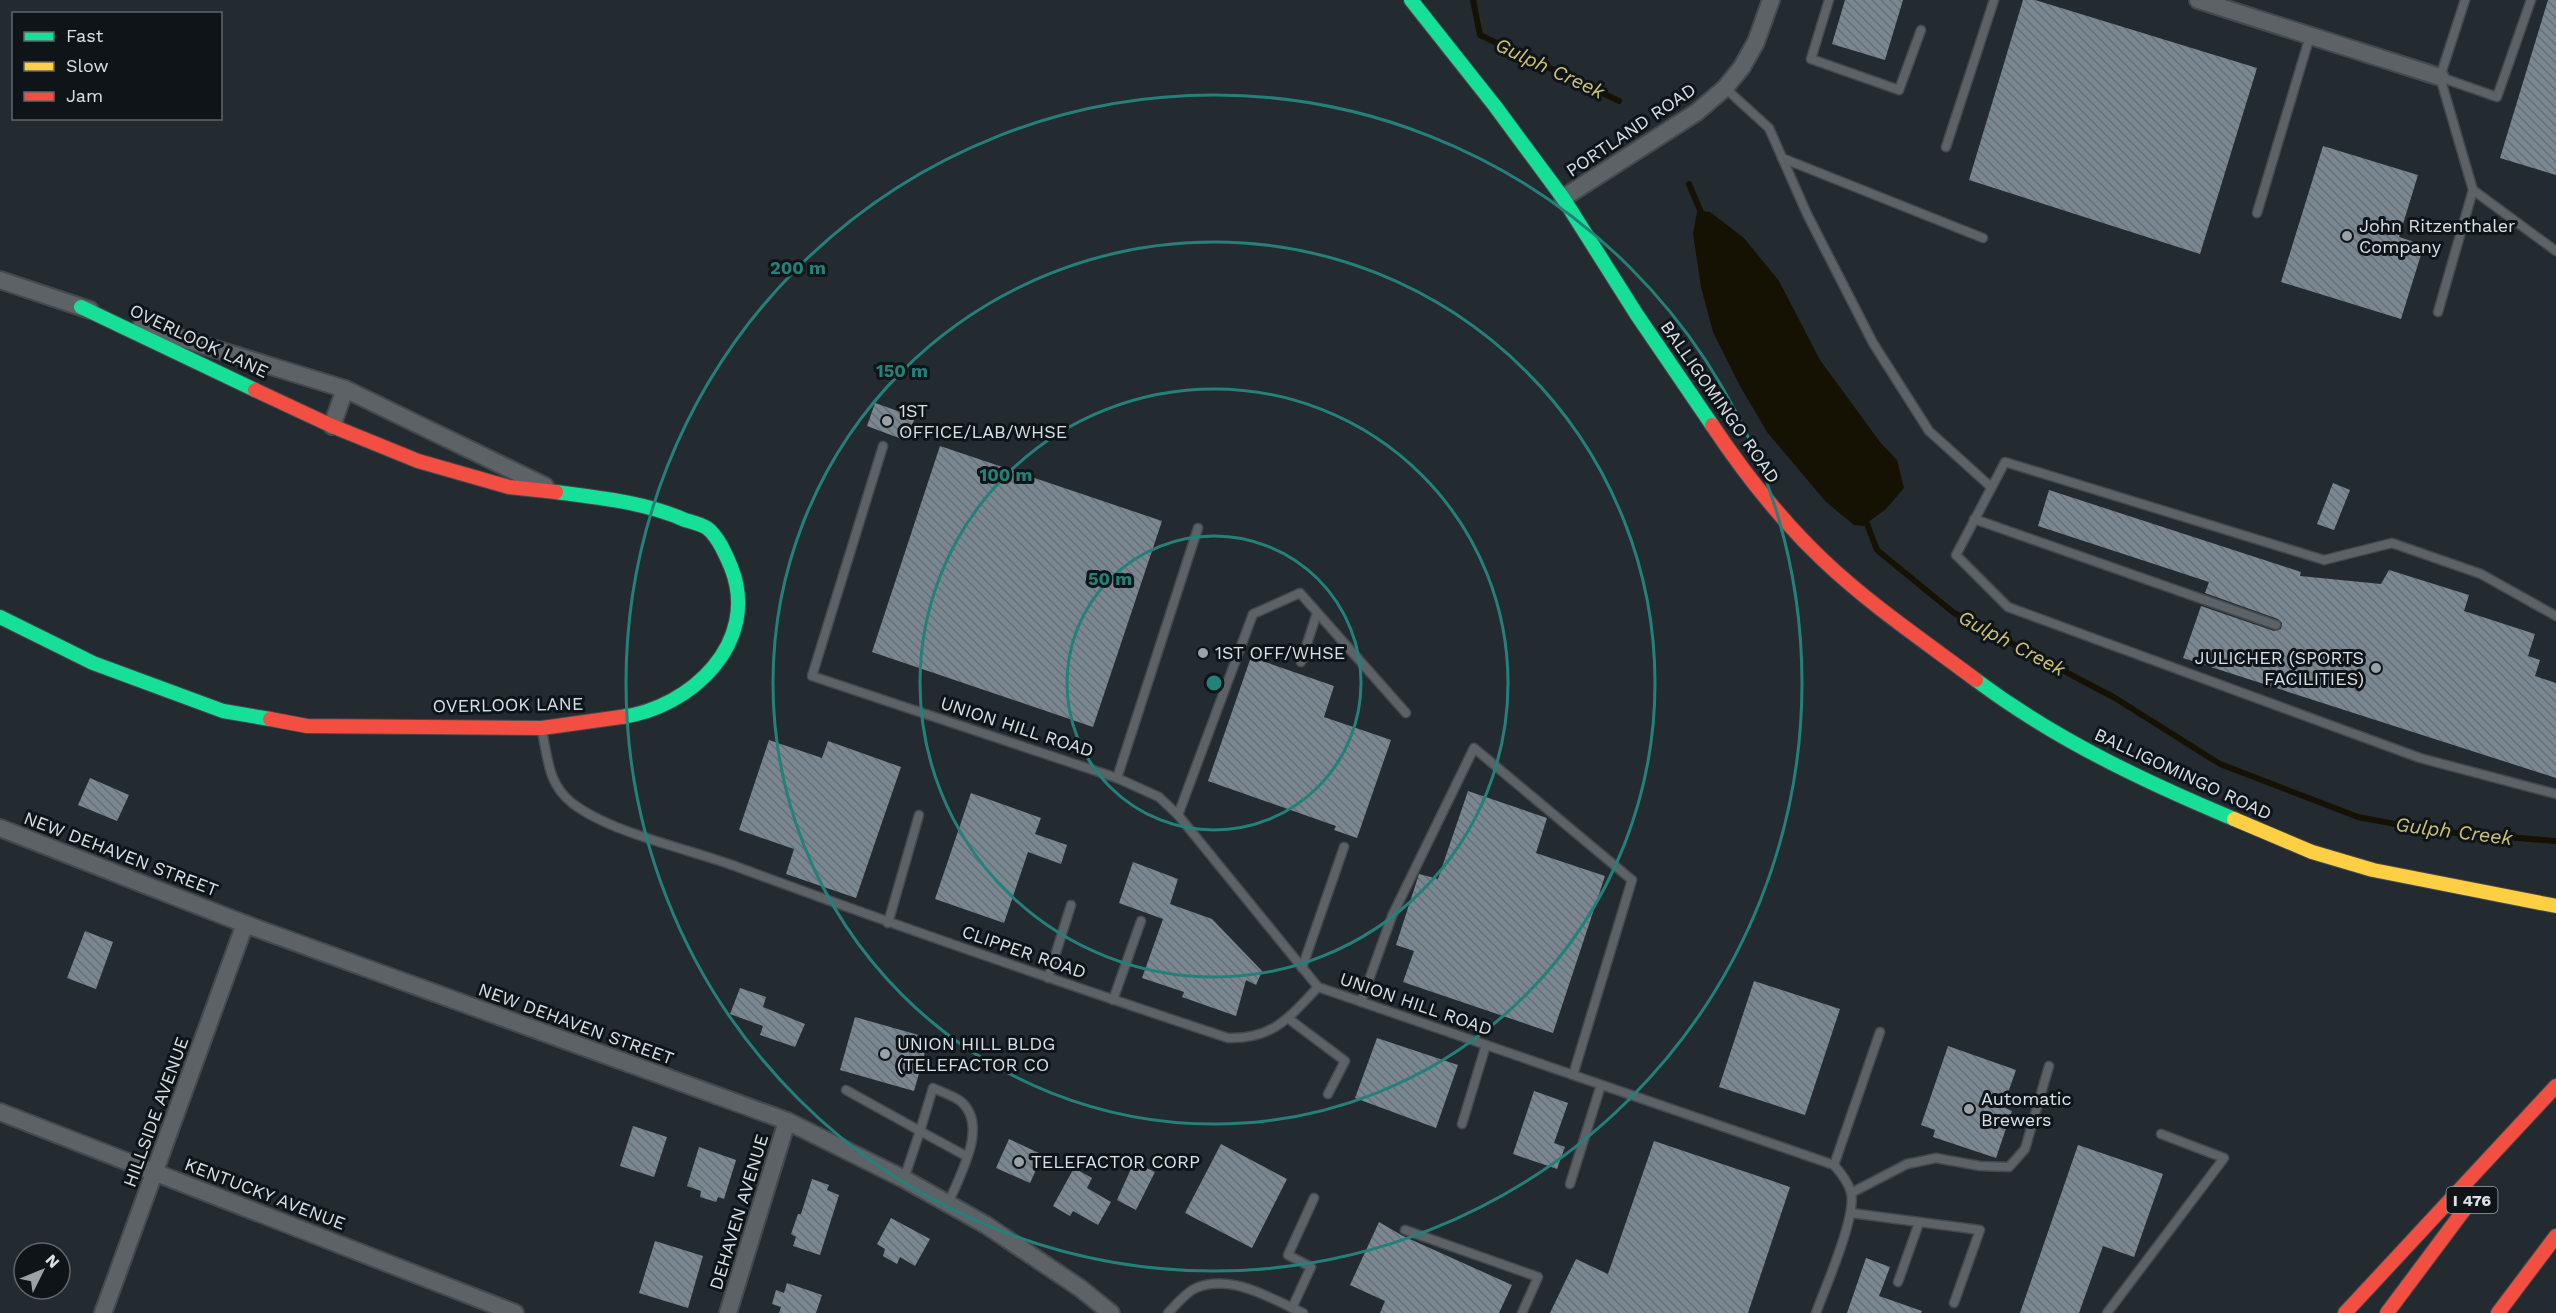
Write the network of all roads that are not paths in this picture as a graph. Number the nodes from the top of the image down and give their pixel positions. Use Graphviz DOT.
graph roads {
  1 [pos="1411,0"];
  2 [pos="1771,0"];
  3 [pos="1829,0"];
  4 [pos="1994,0"];
  5 [pos="2198,0"];
  6 [pos="2465,0"];
  7 [pos="2531,0"];
  8 [pos="2215,3"];
  9 [pos="1921,30"];
  10 [pos="2310,36"];
  11 [pos="2440,77"];
  12 [pos="1725,88"];
  13 [pos="1946,147"];
  14 [pos="1782,158"];
  15 [pos="2473,190"];
  16 [pos="1563,198"];
  17 [pos="2257,213"];
  18 [pos="1983,238"];
  19 [pos="2556,251"];
  20 [pos="0,280"];
  21 [pos="81,307"];
  22 [pos="2438,312"];
  23 [pos="345,389"];
  24 [pos="332,426"];
  25 [pos="883,446"];
  26 [pos="1991,487"];
  27 [pos="558,492"];
  28 [pos="1974,519"];
  29 [pos="1198,528"];
  30 [pos="1317,613"];
  31 [pos="2556,616"];
  32 [pos="0,617"];
  33 [pos="2276,625"];
  34 [pos="1301,662"];
  35 [pos="1406,713"];
  36 [pos="542,728"];
  37 [pos="1117,778"];
  38 [pos="2556,794"];
  39 [pos="919,815"];
  40 [pos="1178,815"];
  41 [pos="0,828"];
  42 [pos="1344,847"];
  43 [pos="1071,906"];
  44 [pos="2556,906"];
  45 [pos="1141,921"];
  46 [pos="888,923"];
  47 [pos="245,924"];
  48 [pos="1302,968"];
  49 [pos="1048,978"];
  50 [pos="1318,987"];
  51 [pos="1113,1000"];
  52 [pos="1361,1002"];
  53 [pos="1289,1019"];
  54 [pos="1880,1032"];
  55 [pos="1486,1045"];
  56 [pos="2049,1066"];
  57 [pos="1573,1075"];
  58 [pos="1601,1085"];
  59 [pos="2556,1087"];
  60 [pos="846,1090"];
  61 [pos="1328,1094"];
  62 [pos="0,1112"];
  63 [pos="787,1121"];
  64 [pos="1462,1124"];
  65 [pos="920,1131"];
  66 [pos="2161,1134"];
  67 [pos="966,1156"];
  68 [pos="1834,1165"];
  69 [pos="156,1172"];
  70 [pos="904,1179"];
  71 [pos="1570,1184"];
  72 [pos="1851,1193"];
  73 [pos="1314,1198"];
  74 [pos="948,1204"];
  75 [pos="1851,1213"];
  76 [pos="1919,1223"];
  77 [pos="1405,1230"];
  78 [pos="2556,1236"];
  79 [pos="1898,1282"];
  80 [pos="1954,1303"];
  81 [pos="1292,1308"];
  82 [pos="103,1313"];
  83 [pos="514,1313"];
  84 [pos="728,1313"];
  85 [pos="1111,1313"];
  86 [pos="1168,1313"];
  87 [pos="1303,1313"];
  88 [pos="1522,1313"];
  89 [pos="1816,1313"];
  90 [pos="2107,1313"];
  91 [pos="2345,1313"];
  92 [pos="2387,1313"];
  93 [pos="2498,1313"];
  1 -- 16 [label="main road, BALLIGOMINGO ROAD"];
  2 -- 12 [label="street, PORTLAND ROAD"];
  3 -- 9 [label="lane"];
  4 -- 13 [label="lane"];
  5 -- 8 [label="street"];
  6 -- 11 [label="lane"];
  7 -- 11 [label="lane"];
  8 -- 10 [label="street"];
  10 -- 11 [label="street"];
  10 -- 17 [label="lane"];
  11 -- 15 [label="lane"];
  12 -- 14 [label="lane"];
  12 -- 16 [label="street, PORTLAND ROAD"];
  14 -- 18 [label="lane"];
  14 -- 26 [label="lane"];
  15 -- 19 [label="lane"];
  15 -- 22 [label="lane"];
  16 -- 44 [label="main road, BALLIGOMINGO ROAD"];
  20 -- 21 [label="street, OVERLOOK LANE"];
  21 -- 23 [label="street, OVERLOOK LANE"];
  21 -- 24 [label="main road, OVERLOOK LANE"];
  23 -- 24 [label="street"];
  23 -- 27 [label="street, OVERLOOK LANE"];
  24 -- 27 [label="main road, OVERLOOK LANE"];
  25 -- 37 [label="lane, UNION HILL ROAD"];
  26 -- 28 [label="lane"];
  26 -- 31 [label="lane"];
  27 -- 36 [label="main road, OVERLOOK LANE"];
  28 -- 33 [label="lane"];
  28 -- 38 [label="lane"];
  29 -- 37 [label="lane"];
  30 -- 34 [label="lane"];
  30 -- 35 [label="lane"];
  30 -- 40 [label="lane"];
  32 -- 36 [label="main road, OVERLOOK LANE"];
  36 -- 46 [label="lane, CLIPPER ROAD"];
  37 -- 40 [label="lane, UNION HILL ROAD"];
  39 -- 46 [label="lane"];
  40 -- 48 [label="lane, UNION HILL ROAD"];
  41 -- 47 [label="street, NEW DEHAVEN STREET"];
  42 -- 48 [label="lane"];
  43 -- 49 [label="lane"];
  45 -- 51 [label="lane"];
  46 -- 49 [label="lane, CLIPPER ROAD"];
  47 -- 63 [label="street, NEW DEHAVEN STREET"];
  47 -- 69 [label="street, HILLSIDE AVENUE"];
  48 -- 50 [label="lane, UNION HILL ROAD"];
  49 -- 51 [label="lane, CLIPPER ROAD"];
  50 -- 52 [label="lane, UNION HILL ROAD"];
  50 -- 53 [label="lane, CLIPPER ROAD"];
  51 -- 53 [label="lane, CLIPPER ROAD"];
  52 -- 55 [label="lane, UNION HILL ROAD"];
  52 -- 57 [label="lane"];
  53 -- 61 [label="lane"];
  54 -- 68 [label="lane"];
  55 -- 57 [label="lane, UNION HILL ROAD"];
  55 -- 64 [label="lane"];
  56 -- 72 [label="lane"];
  57 -- 58 [label="lane, UNION HILL ROAD"];
  58 -- 68 [label="lane, UNION HILL ROAD"];
  58 -- 71 [label="lane"];
  59 -- 91 [label="main road"];
  59 -- 92 [label="main road, I 476"];
  60 -- 65 [label="lane"];
  62 -- 69 [label="street, KENTUCKY AVENUE"];
  63 -- 70 [label="street, NEW DEHAVEN STREET"];
  63 -- 84 [label="street, DEHAVEN AVENUE"];
  65 -- 67 [label="lane"];
  65 -- 67 [label="lane"];
  65 -- 70 [label="lane"];
  66 -- 90 [label="lane"];
  67 -- 74 [label="lane"];
  68 -- 72 [label="lane"];
  69 -- 82 [label="street, HILLSIDE AVENUE"];
  69 -- 83 [label="street, KENTUCKY AVENUE"];
  70 -- 74 [label="street, NEW DEHAVEN STREET"];
  72 -- 75 [label="lane"];
  73 -- 81 [label="lane"];
  74 -- 85 [label="street, NEW DEHAVEN STREET"];
  75 -- 76 [label="lane"];
  75 -- 89 [label="lane"];
  76 -- 79 [label="lane"];
  76 -- 80 [label="lane"];
  77 -- 88 [label="lane"];
  78 -- 93 [label="main road"];
  81 -- 86 [label="lane"];
  81 -- 87 [label="lane"];
}
